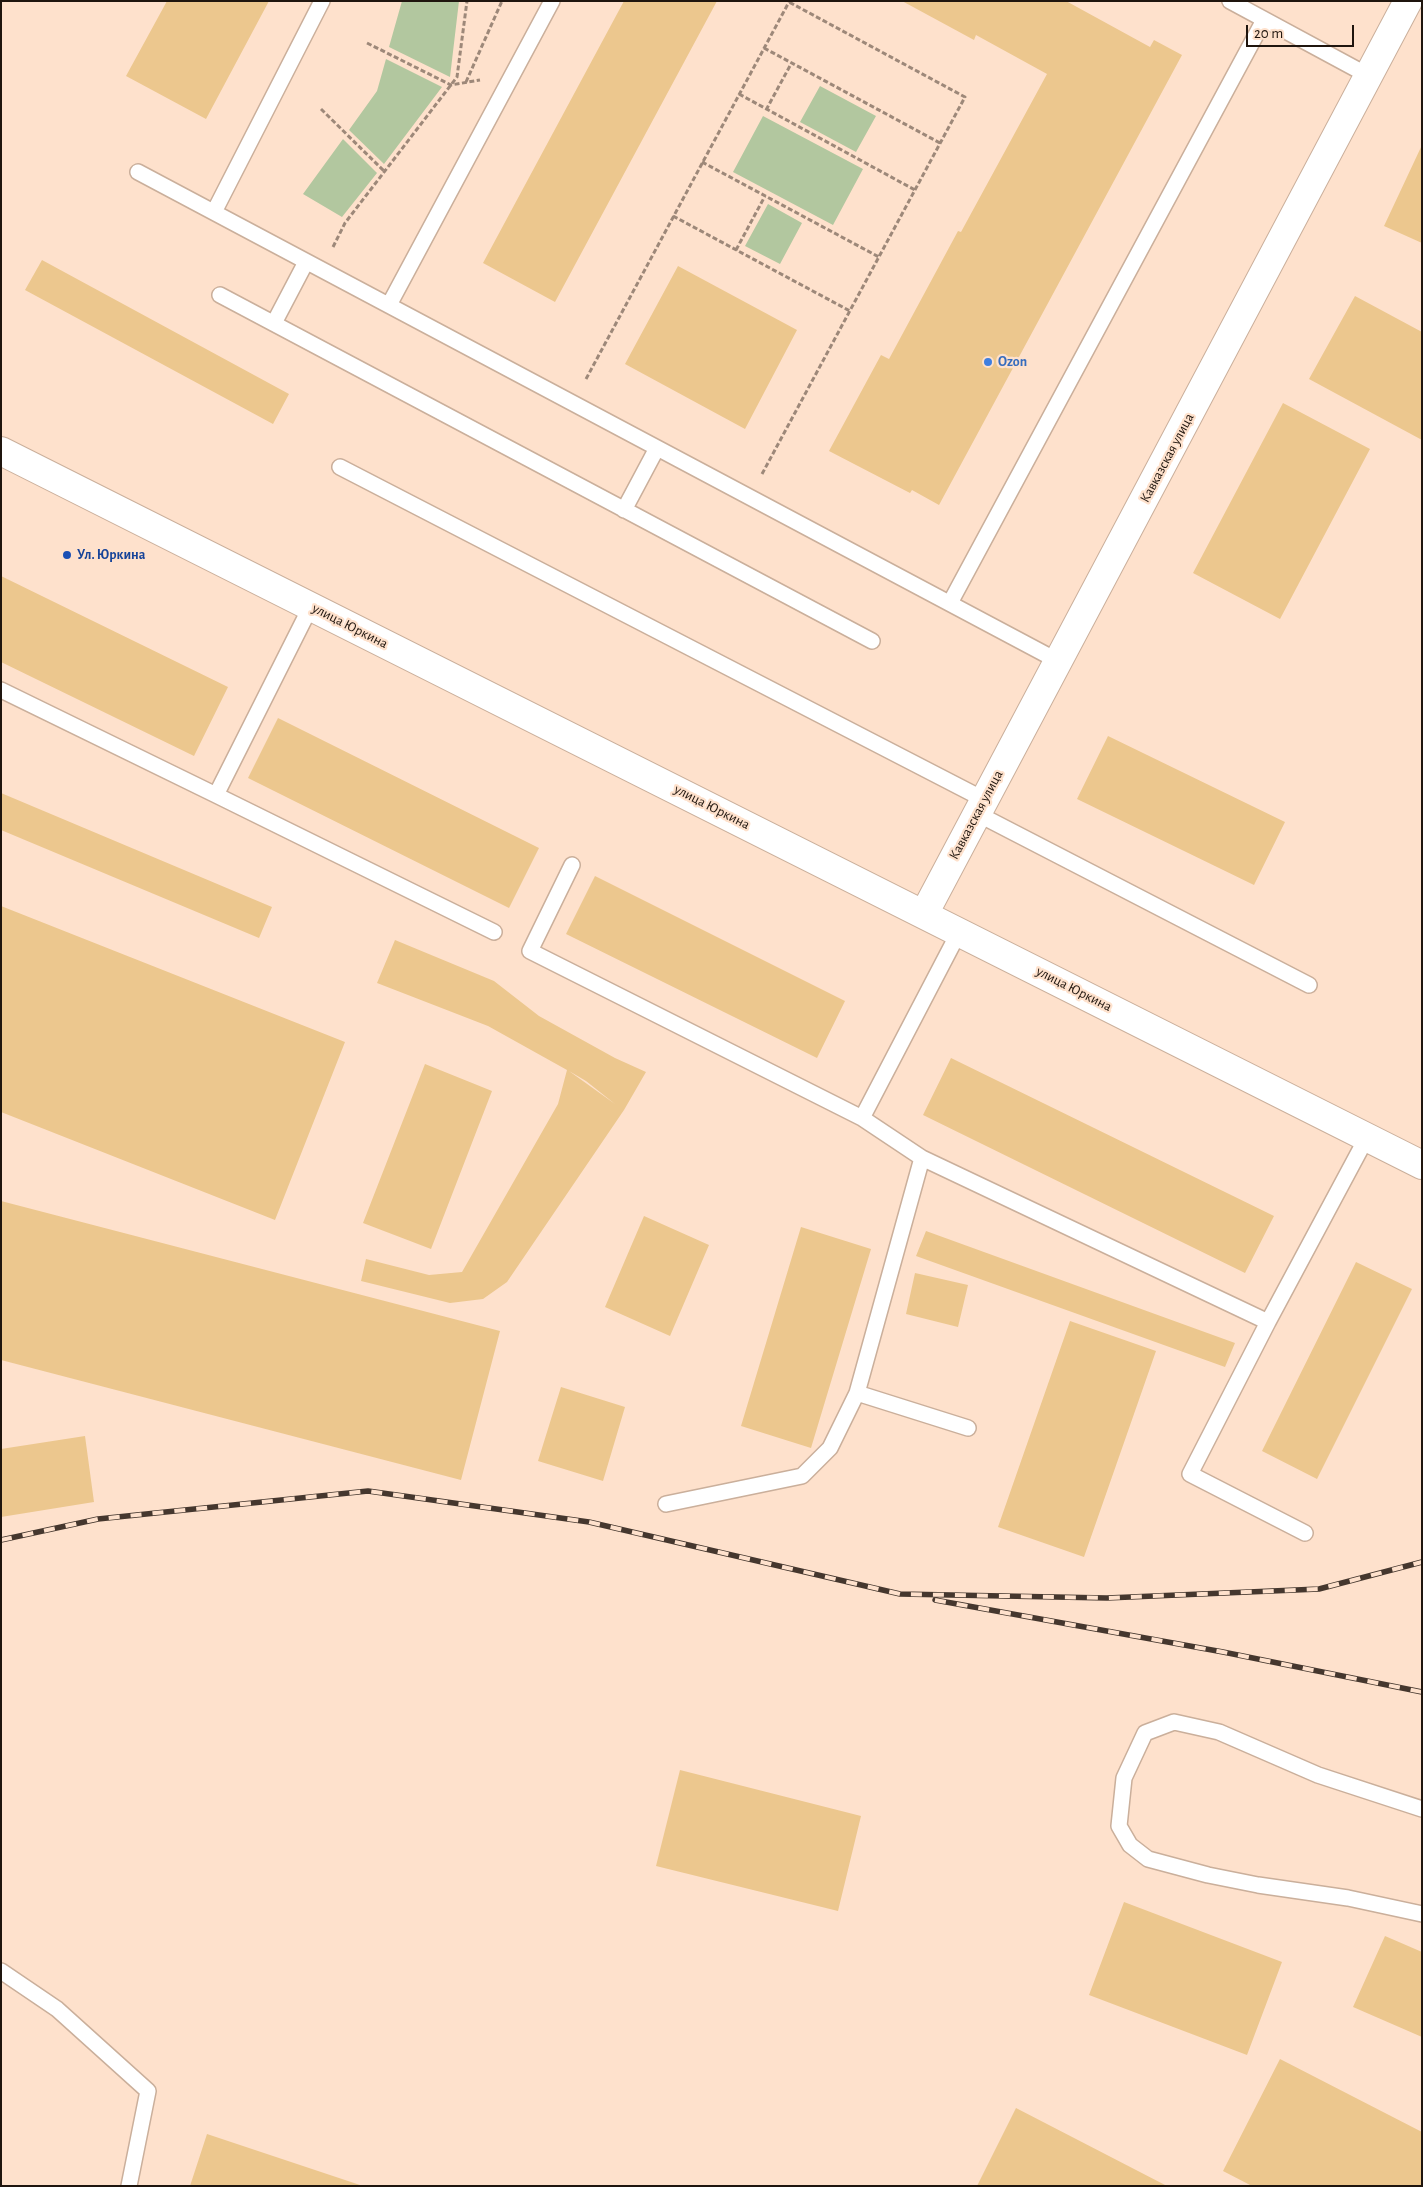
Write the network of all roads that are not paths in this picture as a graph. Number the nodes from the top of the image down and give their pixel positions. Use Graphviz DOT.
graph roads {
  1 [pos="322,1"];
  2 [pos="552,1"];
  3 [pos="1230,1"];
  4 [pos="1408,1"];
  5 [pos="1246,5"];
  6 [pos="1264,20"];
  7 [pos="1369,76"];
  8 [pos="138,172"];
  9 [pos="214,212"];
  10 [pos="306,262"];
  11 [pos="220,295"];
  12 [pos="389,305"];
  13 [pos="274,323"];
  14 [pos="656,448"];
  15 [pos="1,451"];
  16 [pos="340,468"];
  17 [pos="624,510"];
  18 [pos="950,603"];
  19 [pos="311,606"];
  20 [pos="872,641"];
  21 [pos="1058,660"];
  22 [pos="1,690"];
  23 [pos="216,795"];
  24 [pos="980,806"];
  25 [pos="572,865"];
  26 [pos="924,914"];
  27 [pos="494,932"];
  28 [pos="959,932"];
  29 [pos="1309,985"];
  30 [pos="862,1118"];
  31 [pos="1367,1137"];
  32 [pos="922,1158"];
  33 [pos="1422,1165"];
  34 [pos="1268,1322"];
  35 [pos="857,1393"];
  36 [pos="968,1428"];
  37 [pos="666,1504"];
  38 [pos="1305,1533"];
  39 [pos="1422,1810"];
  40 [pos="1422,1914"];
  41 [pos="1,1971"];
  42 [pos="129,2186"];
  1 -- 9 [label="lane"];
  2 -- 12 [label="lane"];
  3 -- 5 [label="lane"];
  4 -- 7 [label="main road, Кавказская улица"];
  5 -- 6 [label="lane"];
  6 -- 7 [label="lane"];
  6 -- 18 [label="lane"];
  7 -- 21 [label="main road, Кавказская улица"];
  8 -- 9 [label="lane"];
  9 -- 10 [label="lane"];
  10 -- 12 [label="lane"];
  10 -- 13 [label="lane"];
  11 -- 13 [label="lane"];
  12 -- 14 [label="lane"];
  13 -- 17 [label="lane"];
  14 -- 17 [label="lane"];
  14 -- 18 [label="lane"];
  15 -- 19 [label="main road, улица Юркина"];
  16 -- 24 [label="lane"];
  17 -- 20 [label="lane"];
  18 -- 21 [label="lane"];
  19 -- 23 [label="lane"];
  19 -- 26 [label="main road, улица Юркина"];
  21 -- 24 [label="main road, Кавказская улица"];
  22 -- 23 [label="lane"];
  23 -- 27 [label="lane"];
  24 -- 26 [label="main road, Кавказская улица"];
  24 -- 29 [label="lane"];
  25 -- 30 [label="lane"];
  26 -- 28 [label="main road, улица Юркина"];
  28 -- 30 [label="lane"];
  28 -- 31 [label="main road, улица Юркина"];
  30 -- 32 [label="lane"];
  31 -- 33 [label="main road, улица Юркина"];
  31 -- 34 [label="lane"];
  32 -- 34 [label="lane"];
  32 -- 35 [label="lane"];
  34 -- 38 [label="lane"];
  35 -- 36 [label="lane"];
  35 -- 37 [label="lane"];
  39 -- 40 [label="lane"];
  41 -- 42 [label="lane"];
}
